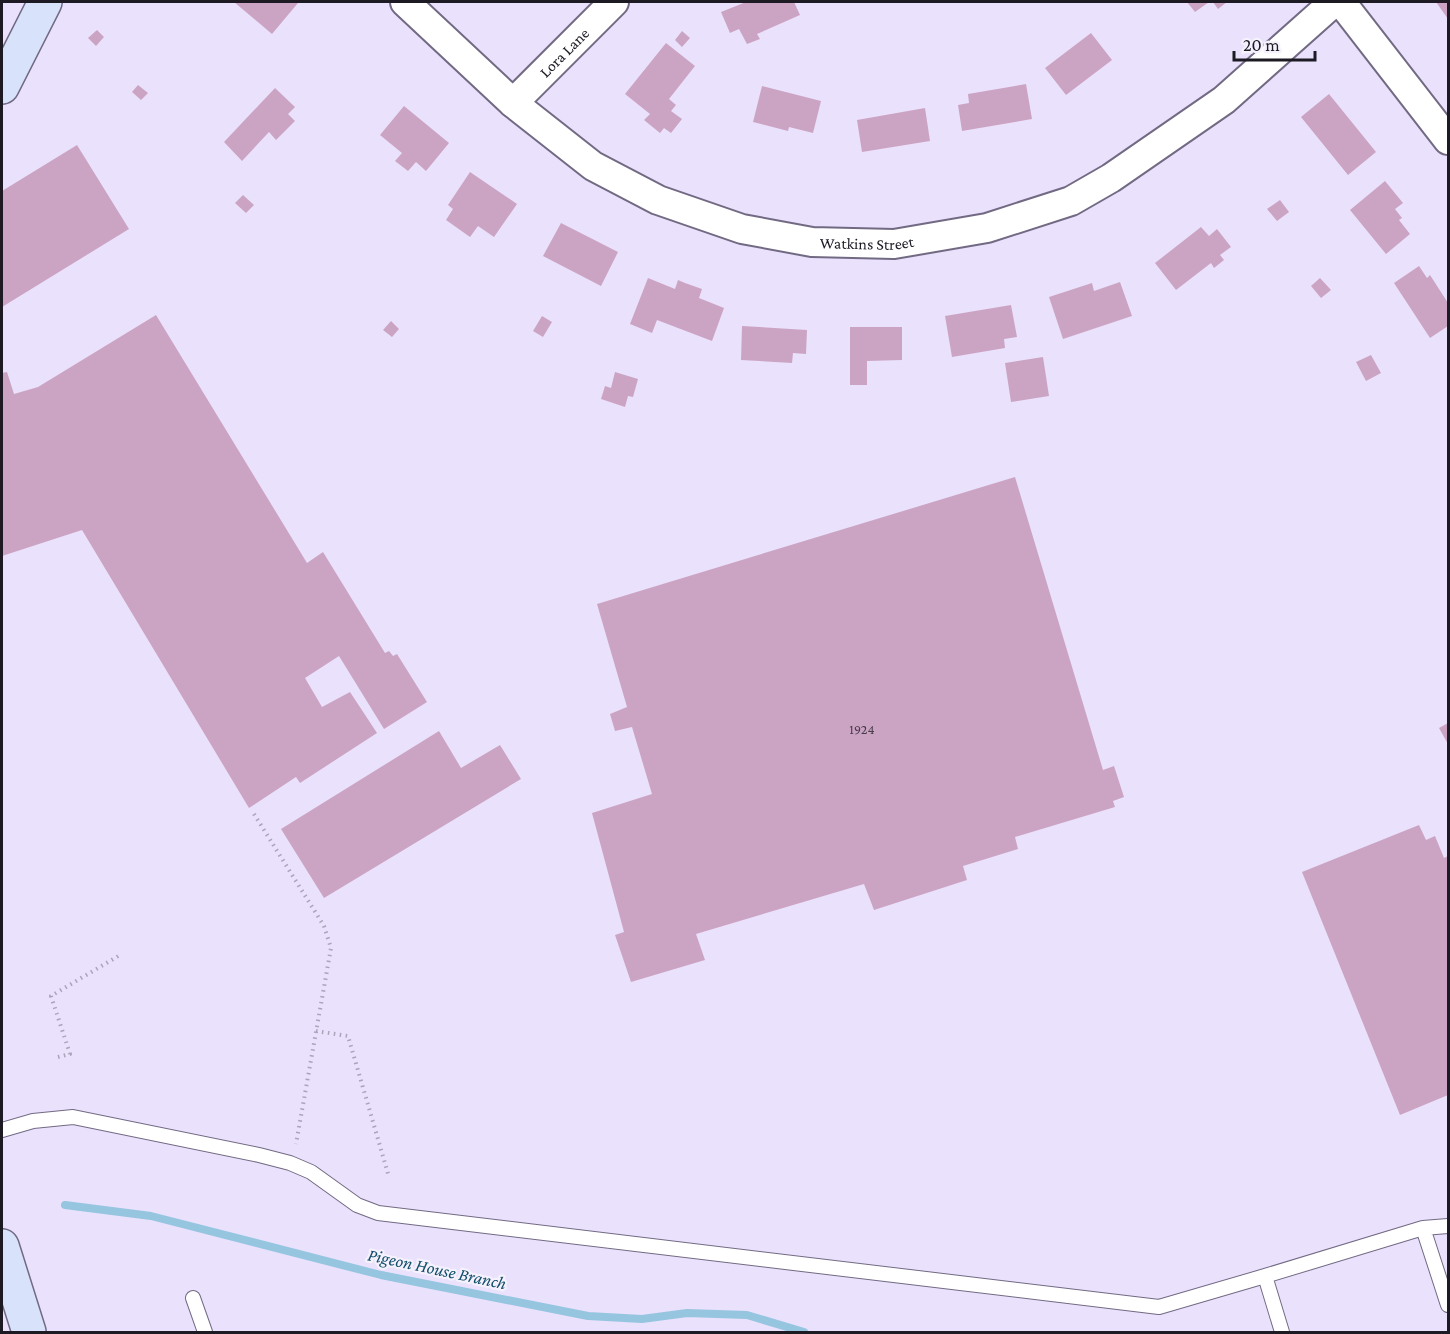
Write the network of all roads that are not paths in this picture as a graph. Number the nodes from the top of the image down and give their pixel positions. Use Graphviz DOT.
graph roads {
  1 [pos="45,2"];
  2 [pos="405,2"];
  3 [pos="614,2"];
  4 [pos="1334,2"];
  5 [pos="1341,2"];
  6 [pos="2,87"];
  7 [pos="513,103"];
  8 [pos="1449,140"];
  9 [pos="2,1130"];
  10 [pos="1449,1226"];
  11 [pos="1423,1228"];
  12 [pos="2,1246"];
  13 [pos="1265,1276"];
  14 [pos="193,1298"];
  15 [pos="1449,1305"];
  16 [pos="28,1332"];
  17 [pos="205,1332"];
  18 [pos="1282,1332"];
  1 -- 6 [label="street"];
  2 -- 7 [label="street, Watkins Street"];
  3 -- 7 [label="street, Lora Lane"];
  4 -- 7 [label="street, Watkins Street"];
  5 -- 8 [label="street"];
  9 -- 13 [label="lane"];
  10 -- 11 [label="lane"];
  11 -- 13 [label="lane"];
  11 -- 15 [label="lane"];
  12 -- 16 [label="street"];
  13 -- 18 [label="lane"];
  14 -- 17 [label="lane"];
}
